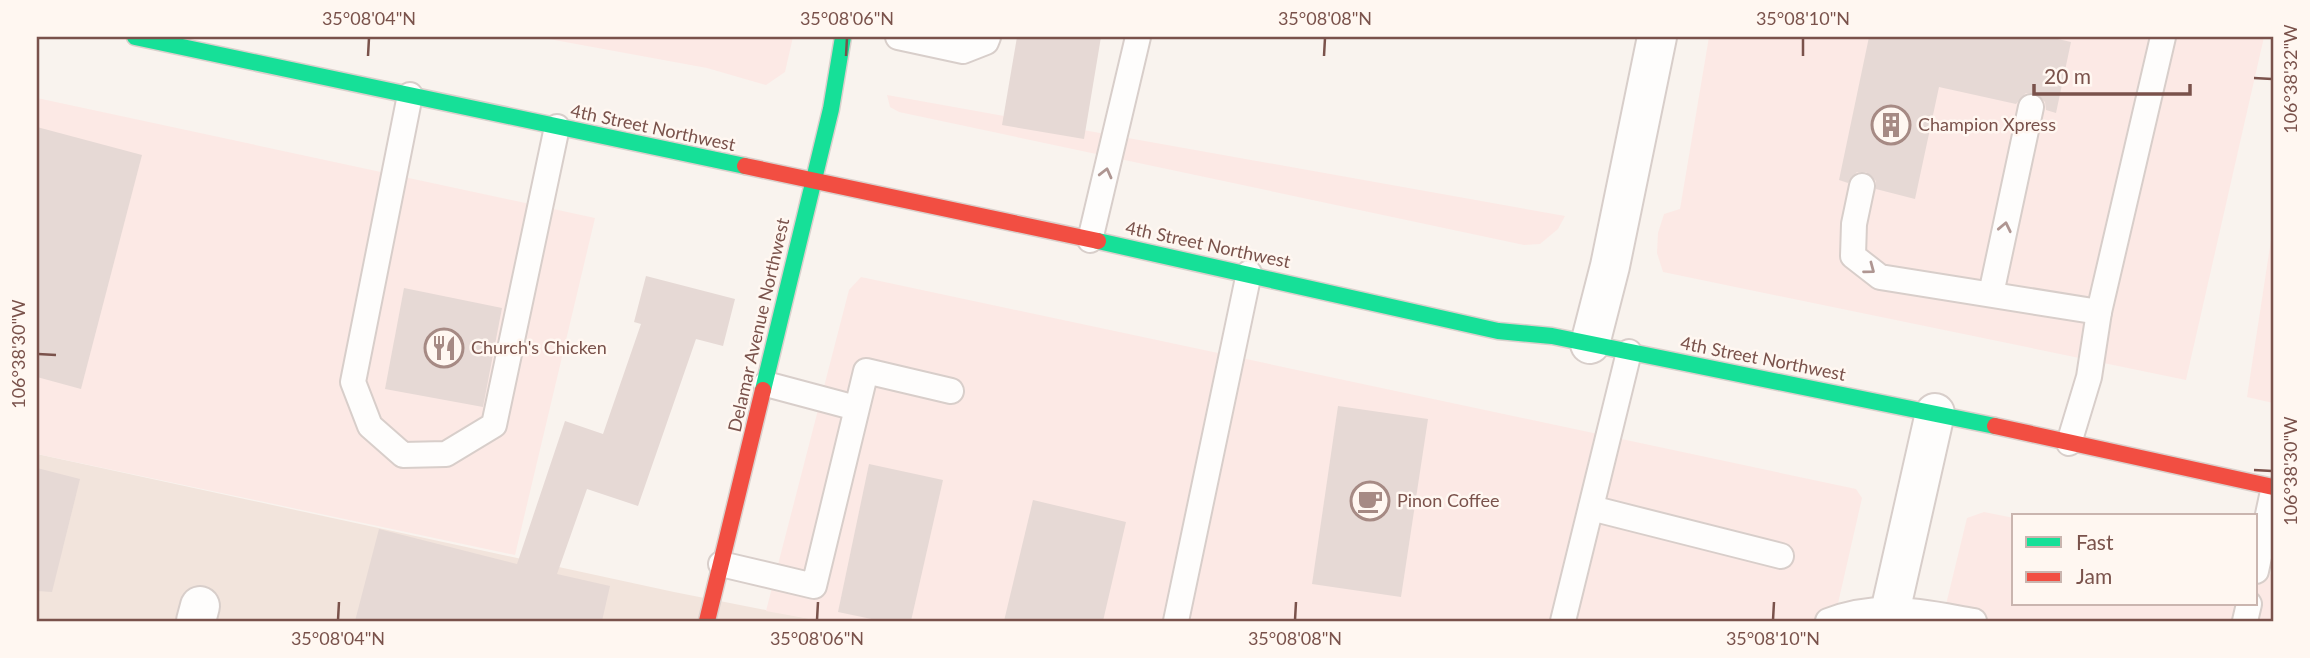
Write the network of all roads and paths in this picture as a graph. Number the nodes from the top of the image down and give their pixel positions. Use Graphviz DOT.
graph roads {
  1 [pos="135,37"];
  2 [pos="843,37"];
  3 [pos="898,37"];
  4 [pos="988,37"];
  5 [pos="1138,37"];
  6 [pos="1657,37"];
  7 [pos="2163,37"];
  8 [pos="964,44"];
  9 [pos="410,95"];
  10 [pos="2031,107"];
  11 [pos="558,127"];
  12 [pos="812,181"];
  13 [pos="1862,186"];
  14 [pos="1090,240"];
  15 [pos="1249,273"];
  16 [pos="1991,294"];
  17 [pos="2099,312"];
  18 [pos="1590,344"];
  19 [pos="1629,352"];
  20 [pos="766,384"];
  21 [pos="951,391"];
  22 [pos="856,408"];
  23 [pos="1935,413"];
  24 [pos="2069,443"];
  25 [pos="2273,489"];
  26 [pos="1591,508"];
  27 [pos="1781,556"];
  28 [pos="2258,561"];
  29 [pos="720,564"];
  30 [pos="1890,614"];
  31 [pos="707,621"];
  32 [pos="1176,621"];
  33 [pos="1563,621"];
  34 [pos="1828,621"];
  35 [pos="1974,621"];
  1 -- 9 [label="main road, 4th Street Northwest"];
  2 -- 12 [label="main road, Delamar Avenue Northwest"];
  3 -- 8 [label="lane"];
  4 -- 8 [label="lane"];
  14 -- 5 [label="lane, one-way"];
  6 -- 18 [label="street"];
  7 -- 17 [label="lane"];
  9 -- 11 [label="main road, 4th Street Northwest"];
  9 -- 11 [label="lane"];
  16 -- 10 [label="lane, one-way"];
  11 -- 12 [label="main road, 4th Street Northwest"];
  12 -- 14 [label="main road, 4th Street Northwest"];
  12 -- 20 [label="main road, Delamar Avenue Northwest"];
  13 -- 16 [label="lane, one-way"];
  14 -- 15 [label="main road, 4th Street Northwest"];
  15 -- 18 [label="main road, 4th Street Northwest"];
  15 -- 32 [label="lane"];
  16 -- 17 [label="lane"];
  17 -- 24 [label="lane"];
  18 -- 19 [label="main road, 4th Street Northwest"];
  19 -- 23 [label="main road, 4th Street Northwest"];
  19 -- 26 [label="lane"];
  20 -- 22 [label="lane"];
  20 -- 29 [label="main road, Delamar Avenue Northwest"];
  21 -- 22 [label="lane"];
  22 -- 29 [label="lane"];
  23 -- 24 [label="main road, 4th Street Northwest"];
  23 -- 30 [label="street"];
  24 -- 25 [label="main road, 4th Street Northwest"];
  25 -- 28 [label="lane"];
  26 -- 27 [label="lane"];
  26 -- 33 [label="lane"];
  29 -- 31 [label="main road, Delamar Avenue Northwest"];
  30 -- 34 [label="lane"];
  30 -- 35 [label="lane"];
}
